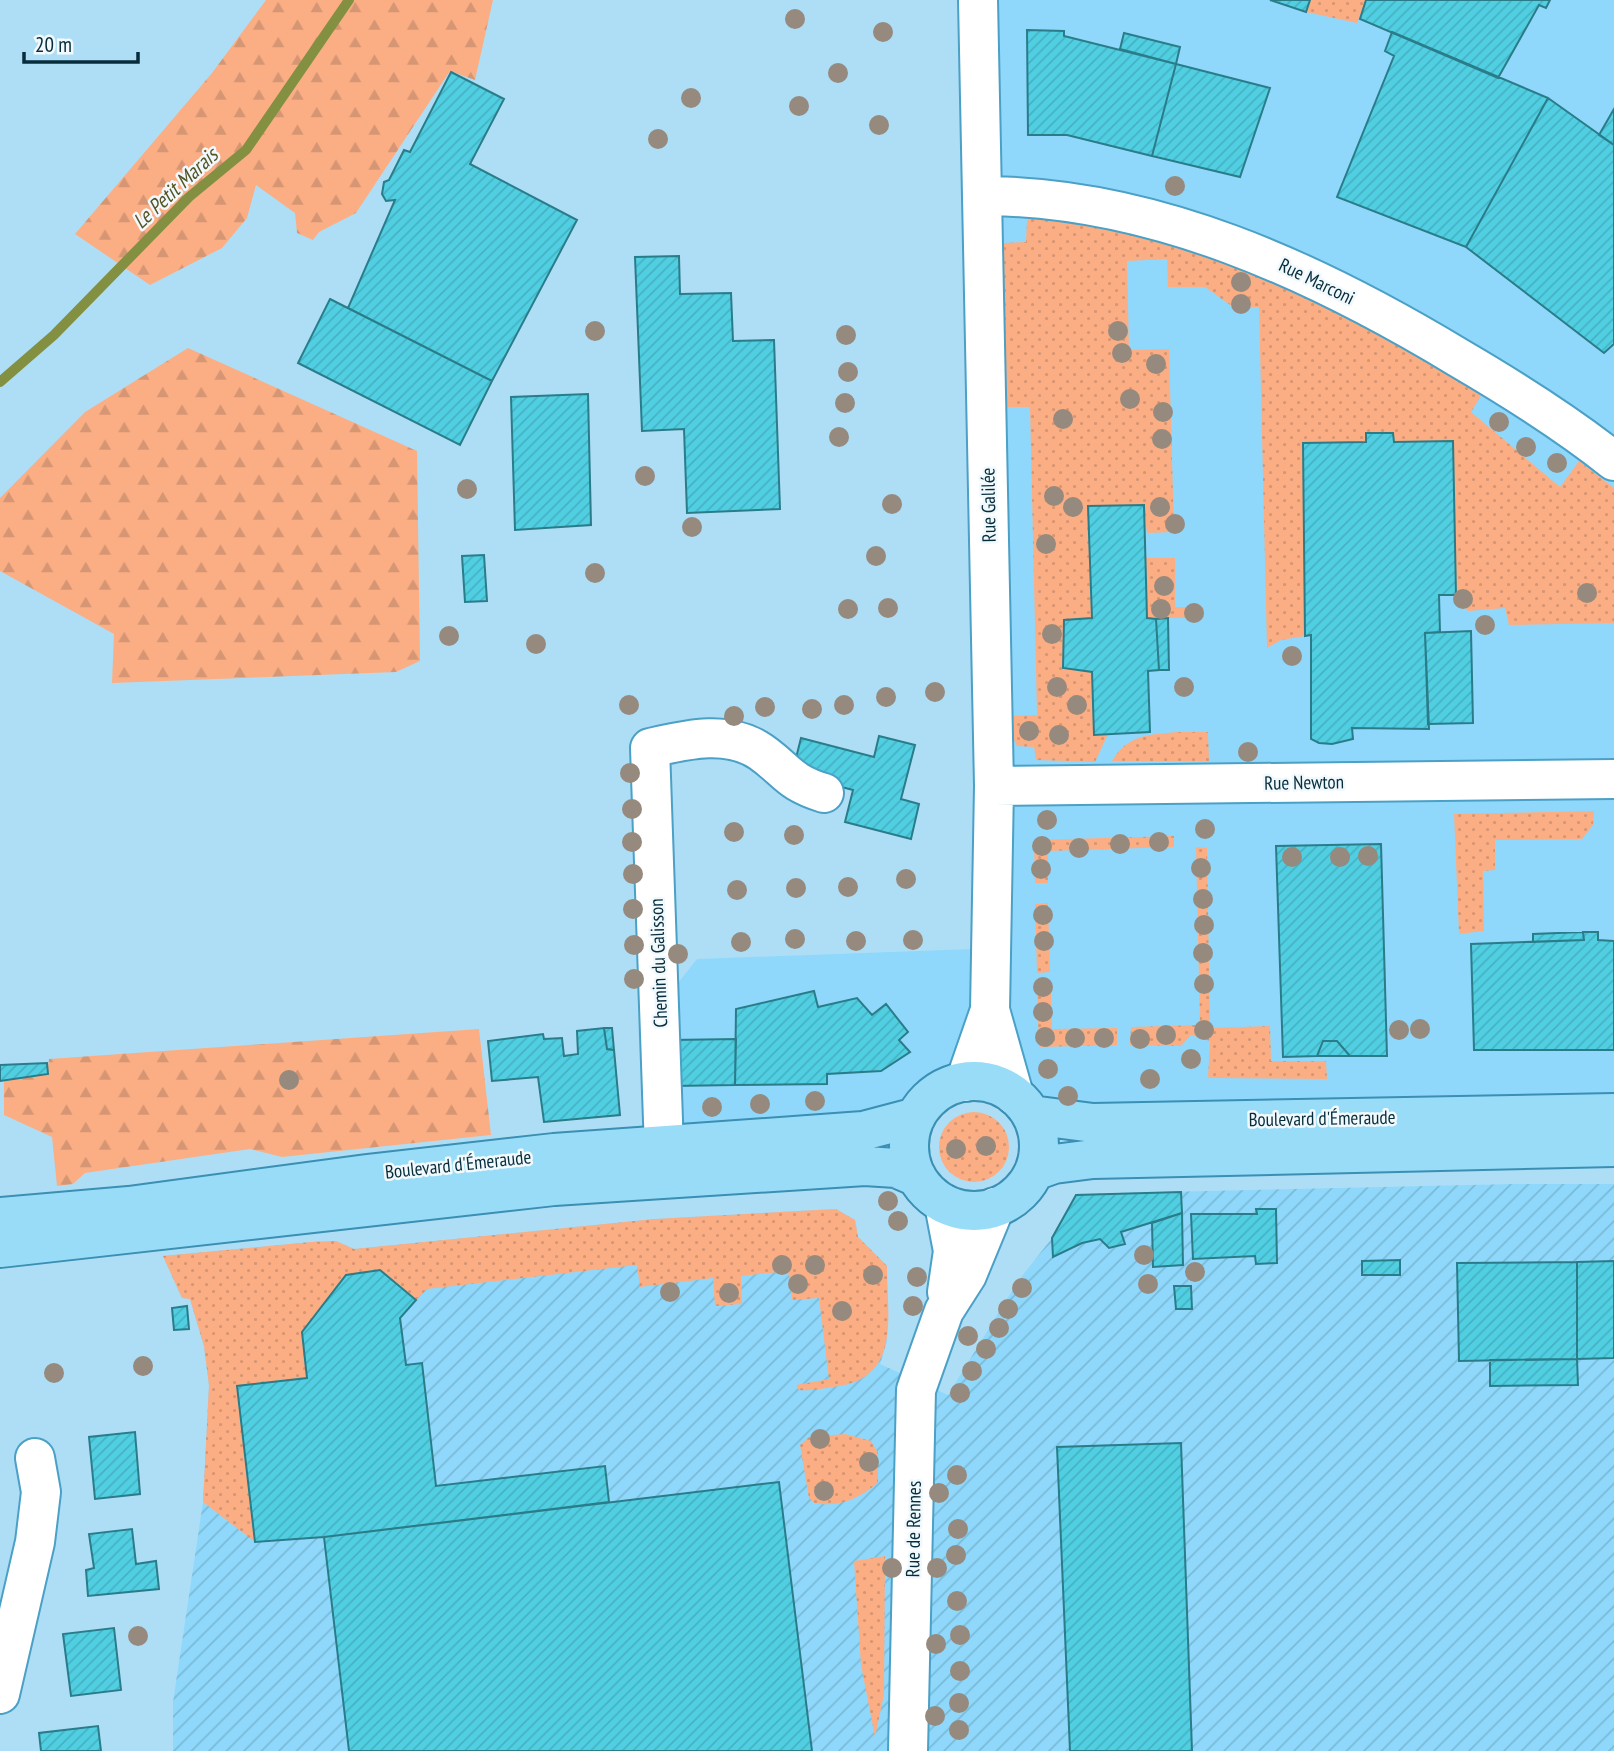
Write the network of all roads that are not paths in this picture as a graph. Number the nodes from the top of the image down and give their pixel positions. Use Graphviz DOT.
graph roads {
  1 [pos="978,0"];
  2 [pos="982,196"];
  3 [pos="1614,461"];
  4 [pos="1614,779"];
  5 [pos="994,786"];
  6 [pos="824,793"];
  7 [pos="990,1010"];
  8 [pos="965,1082"];
  9 [pos="1023,1105"];
  10 [pos="1614,1113"];
  11 [pos="916,1117"];
  12 [pos="1614,1147"];
  13 [pos="665,1162"];
  14 [pos="1034,1171"];
  15 [pos="917,1177"];
  16 [pos="944,1204"];
  17 [pos="995,1207"];
  18 [pos="0,1217"];
  19 [pos="0,1248"];
  20 [pos="944,1311"];
  21 [pos="35,1458"];
  22 [pos="8,1628"];
  23 [pos="0,1694"];
  24 [pos="908,1751"];
  1 -- 2 [label="street, Rue Galilée"];
  2 -- 3 [label="street, Rue Marconi"];
  2 -- 5 [label="street, Rue Galilée"];
  4 -- 5 [label="street, Rue Newton"];
  5 -- 7 [label="street, Rue Galilée"];
  6 -- 13 [label="street, Chemin du Galisson"];
  7 -- 8 [label="street, Rue Galilée"];
  7 -- 9 [label="street, Rue Galilée"];
  8 -- 9 [label="main road"];
  8 -- 11 [label="main road"];
  9 -- 10 [label="main road, Boulevard d'Émeraude"];
  9 -- 14 [label="main road"];
  11 -- 13 [label="main road, Boulevard d'Émeraude"];
  11 -- 15 [label="main road"];
  12 -- 14 [label="main road, Boulevard d'Émeraude"];
  13 -- 15 [label="main road"];
  13 -- 18 [label="main road, Boulevard d'Émeraude"];
  13 -- 19 [label="main road"];
  14 -- 17 [label="main road"];
  15 -- 16 [label="main road"];
  16 -- 17 [label="main road"];
  16 -- 20 [label="street, Rue de Rennes"];
  17 -- 20 [label="street, Rue de Rennes"];
  20 -- 24 [label="street, Rue de Rennes"];
  21 -- 22 [label="street"];
  22 -- 23 [label="street"];
}
